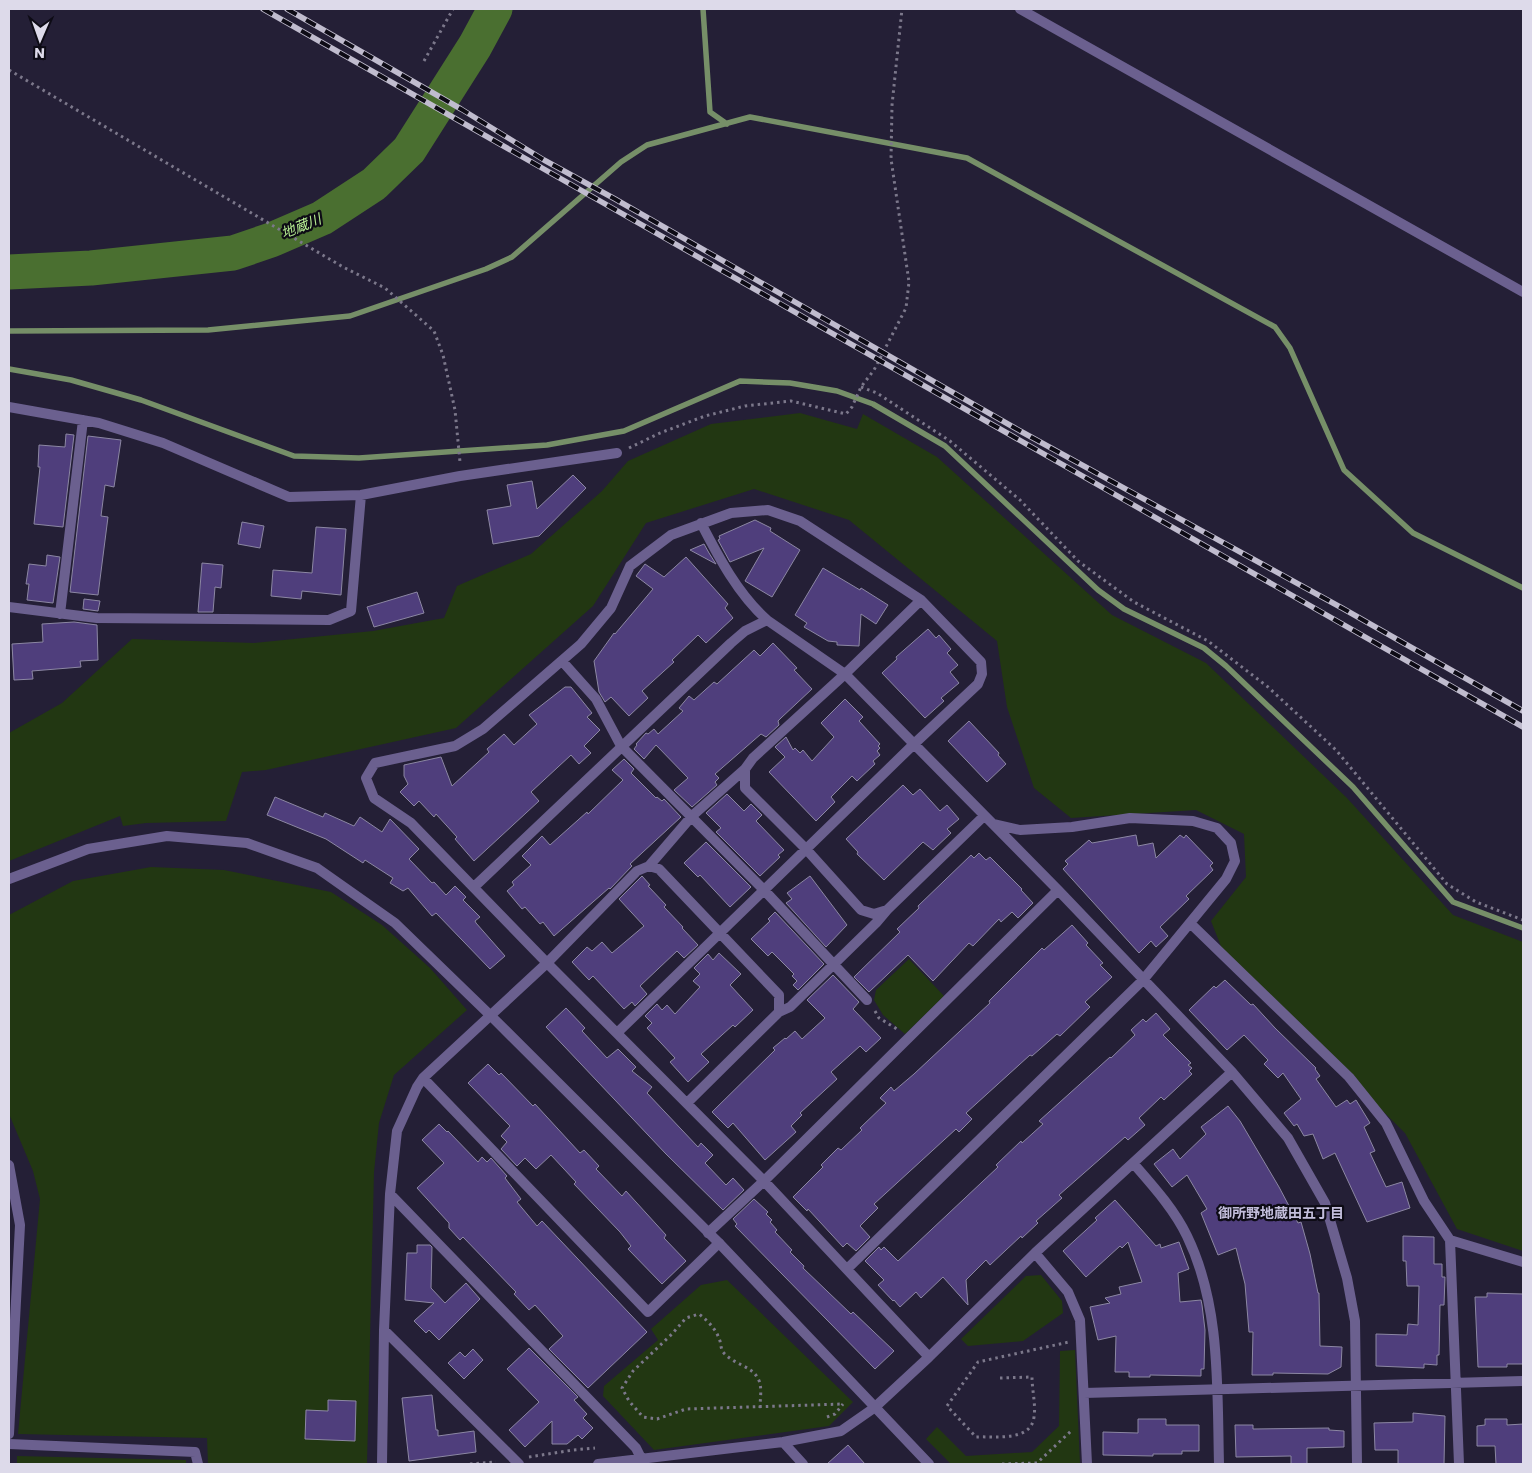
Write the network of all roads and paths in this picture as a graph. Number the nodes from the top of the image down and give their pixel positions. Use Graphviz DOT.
graph roads {
  1 [pos="453,9"];
  2 [pos="902,9"];
  3 [pos="1020,9"];
  4 [pos="424,61"];
  5 [pos="9,70"];
  6 [pos="1523,292"];
  7 [pos="861,387"];
  8 [pos="9,407"];
  9 [pos="83,420"];
  10 [pos="617,453"];
  11 [pos="461,465"];
  12 [pos="360,496"];
  13 [pos="701,523"];
  14 [pos="921,600"];
  15 [pos="9,607"];
  16 [pos="60,614"];
  17 [pos="767,620"];
  18 [pos="562,661"];
  19 [pos="845,674"];
  20 [pos="914,744"];
  21 [pos="621,746"];
  22 [pos="745,769"];
  23 [pos="692,816"];
  24 [pos="984,816"];
  25 [pos="993,824"];
  26 [pos="806,849"];
  27 [pos="648,866"];
  28 [pos="9,879"];
  29 [pos="474,887"];
  30 [pos="764,890"];
  31 [pos="1058,890"];
  32 [pos="887,910"];
  33 [pos="1523,920"];
  34 [pos="1190,923"];
  35 [pos="721,932"];
  36 [pos="547,963"];
  37 [pos="834,965"];
  38 [pos="1144,980"];
  39 [pos="867,1000"];
  40 [pos="779,1012"];
  41 [pos="490,1015"];
  42 [pos="617,1032"];
  43 [pos="910,1038"];
  44 [pos="1232,1072"];
  45 [pos="423,1078"];
  46 [pos="687,1103"];
  47 [pos="1133,1163"];
  48 [pos="9,1165"];
  49 [pos="764,1181"];
  50 [pos="390,1194"];
  51 [pos="708,1233"];
  52 [pos="1450,1240"];
  53 [pos="719,1243"];
  54 [pos="1035,1252"];
  55 [pos="1523,1262"];
  56 [pos="847,1269"];
  57 [pos="384,1330"];
  58 [pos="1082,1339"];
  59 [pos="1069,1342"];
  60 [pos="1071,1350"];
  61 [pos="929,1358"];
  62 [pos="1000,1378"];
  63 [pos="1523,1381"];
  64 [pos="1456,1383"];
  65 [pos="1355,1386"];
  66 [pos="1217,1389"];
  67 [pos="1084,1393"];
  68 [pos="843,1404"];
  69 [pos="760,1408"];
  70 [pos="874,1408"];
  71 [pos="1073,1428"];
  72 [pos="9,1434"];
  73 [pos="783,1442"];
  74 [pos="9,1444"];
  75 [pos="641,1461"];
  76 [pos="198,1464"];
  77 [pos="382,1464"];
  78 [pos="519,1464"];
  79 [pos="598,1464"];
  80 [pos="803,1464"];
  81 [pos="929,1464"];
  82 [pos="1002,1464"];
  83 [pos="1087,1464"];
  84 [pos="1219,1464"];
  85 [pos="1357,1464"];
  86 [pos="1459,1464"];
  1 -- 4 [label="path"];
  2 -- 7 [label="path"];
  3 -- 6 [label="street"];
  5 -- 11 [label="path"];
  7 -- 10 [label="path"];
  7 -- 33 [label="path"];
  8 -- 9 [label="street"];
  9 -- 12 [label="street"];
  9 -- 16 [label="street"];
  10 -- 12 [label="street"];
  12 -- 16 [label="street"];
  13 -- 14 [label="street"];
  13 -- 17 [label="street"];
  13 -- 18 [label="street"];
  14 -- 19 [label="street"];
  14 -- 20 [label="street"];
  15 -- 16 [label="street"];
  17 -- 19 [label="street"];
  17 -- 21 [label="street"];
  18 -- 21 [label="street"];
  18 -- 29 [label="street"];
  19 -- 20 [label="street"];
  19 -- 22 [label="street"];
  20 -- 24 [label="street"];
  20 -- 26 [label="street"];
  21 -- 23 [label="street"];
  21 -- 29 [label="street"];
  22 -- 23 [label="street"];
  22 -- 26 [label="street"];
  23 -- 27 [label="street"];
  23 -- 30 [label="street"];
  24 -- 25 [label="street"];
  24 -- 32 [label="street"];
  25 -- 31 [label="street"];
  25 -- 34 [label="street"];
  26 -- 30 [label="street"];
  26 -- 32 [label="street"];
  27 -- 35 [label="street"];
  27 -- 36 [label="street"];
  28 -- 41 [label="street"];
  29 -- 36 [label="street"];
  30 -- 35 [label="street"];
  30 -- 37 [label="street"];
  31 -- 38 [label="street"];
  31 -- 43 [label="street"];
  32 -- 37 [label="street"];
  34 -- 38 [label="street"];
  34 -- 52 [label="street"];
  35 -- 40 [label="street"];
  35 -- 42 [label="street"];
  36 -- 41 [label="street"];
  36 -- 42 [label="street"];
  37 -- 39 [label="street"];
  37 -- 40 [label="street"];
  38 -- 44 [label="street"];
  38 -- 56 [label="street"];
  39 -- 43 [label="path"];
  40 -- 46 [label="street"];
  41 -- 45 [label="street"];
  41 -- 51 [label="street"];
  42 -- 46 [label="street"];
  43 -- 49 [label="street"];
  44 -- 47 [label="street"];
  44 -- 65 [label="street"];
  45 -- 50 [label="street"];
  45 -- 53 [label="street"];
  46 -- 49 [label="street"];
  47 -- 54 [label="street"];
  47 -- 66 [label="street"];
  48 -- 72 [label="street"];
  49 -- 51 [label="street"];
  49 -- 56 [label="street"];
  50 -- 57 [label="street"];
  50 -- 75 [label="street"];
  51 -- 53 [label="street"];
  52 -- 55 [label="street"];
  52 -- 64 [label="street"];
  53 -- 70 [label="street"];
  54 -- 58 [label="street"];
  54 -- 61 [label="street"];
  56 -- 61 [label="street"];
  57 -- 77 [label="street"];
  57 -- 78 [label="street"];
  58 -- 59 [label="path"];
  58 -- 67 [label="street"];
  59 -- 60 [label="path"];
  59 -- 62 [label="path"];
  61 -- 70 [label="street"];
  63 -- 64 [label="street"];
  64 -- 65 [label="street"];
  64 -- 86 [label="street"];
  65 -- 66 [label="street"];
  65 -- 85 [label="street"];
  66 -- 67 [label="street"];
  66 -- 84 [label="street"];
  67 -- 83 [label="street"];
  68 -- 69 [label="path"];
  69 -- 69 [label="path"];
  70 -- 73 [label="street"];
  70 -- 81 [label="street"];
  71 -- 82 [label="path"];
  73 -- 75 [label="street"];
  73 -- 80 [label="street"];
  74 -- 76 [label="street"];
  75 -- 79 [label="street"];
}
